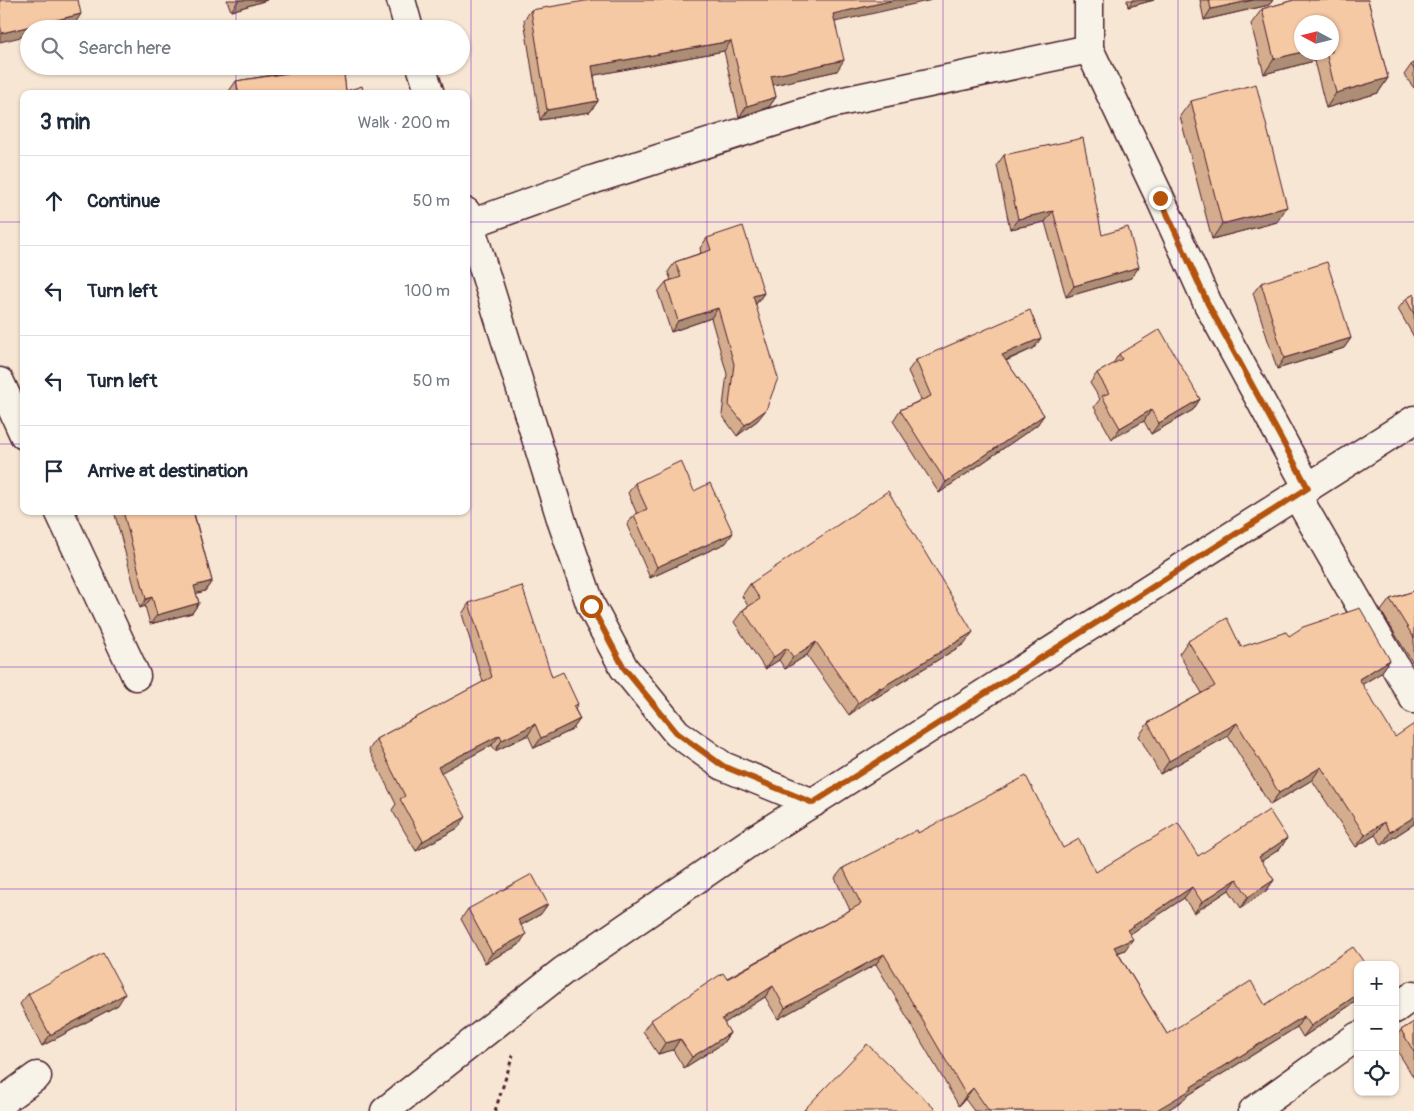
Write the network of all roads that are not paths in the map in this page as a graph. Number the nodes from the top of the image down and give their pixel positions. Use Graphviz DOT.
graph roads {
  1 [pos="401,0"];
  2 [pos="1089,0"];
  3 [pos="407,20"];
  4 [pos="1089,49"];
  5 [pos="424,75"];
  6 [pos="429,90"];
  7 [pos="470,217"];
  8 [pos="470,224"];
  9 [pos="0,382"];
  10 [pos="1414,420"];
  11 [pos="20,426"];
  12 [pos="1302,492"];
  13 [pos="61,515"];
  14 [pos="136,676"];
  15 [pos="1414,699"];
  16 [pos="813,803"];
  17 [pos="1414,995"];
  18 [pos="1399,1006"];
  19 [pos="1354,1039"];
  20 [pos="36,1076"];
  21 [pos="0,1103"];
  22 [pos="385,1111"];
  23 [pos="1254,1111"];
  1 -- 3 [label="street"];
  2 -- 4 [label="street"];
  4 -- 7 [label="street"];
  4 -- 12 [label="street"];
  5 -- 6 [label="street"];
  8 -- 16 [label="street"];
  9 -- 11 [label="street"];
  10 -- 12 [label="street"];
  12 -- 15 [label="street"];
  12 -- 16 [label="street"];
  13 -- 14 [label="street"];
  16 -- 22 [label="street"];
  17 -- 18 [label="street"];
  19 -- 23 [label="street"];
  20 -- 21 [label="street"];
}
